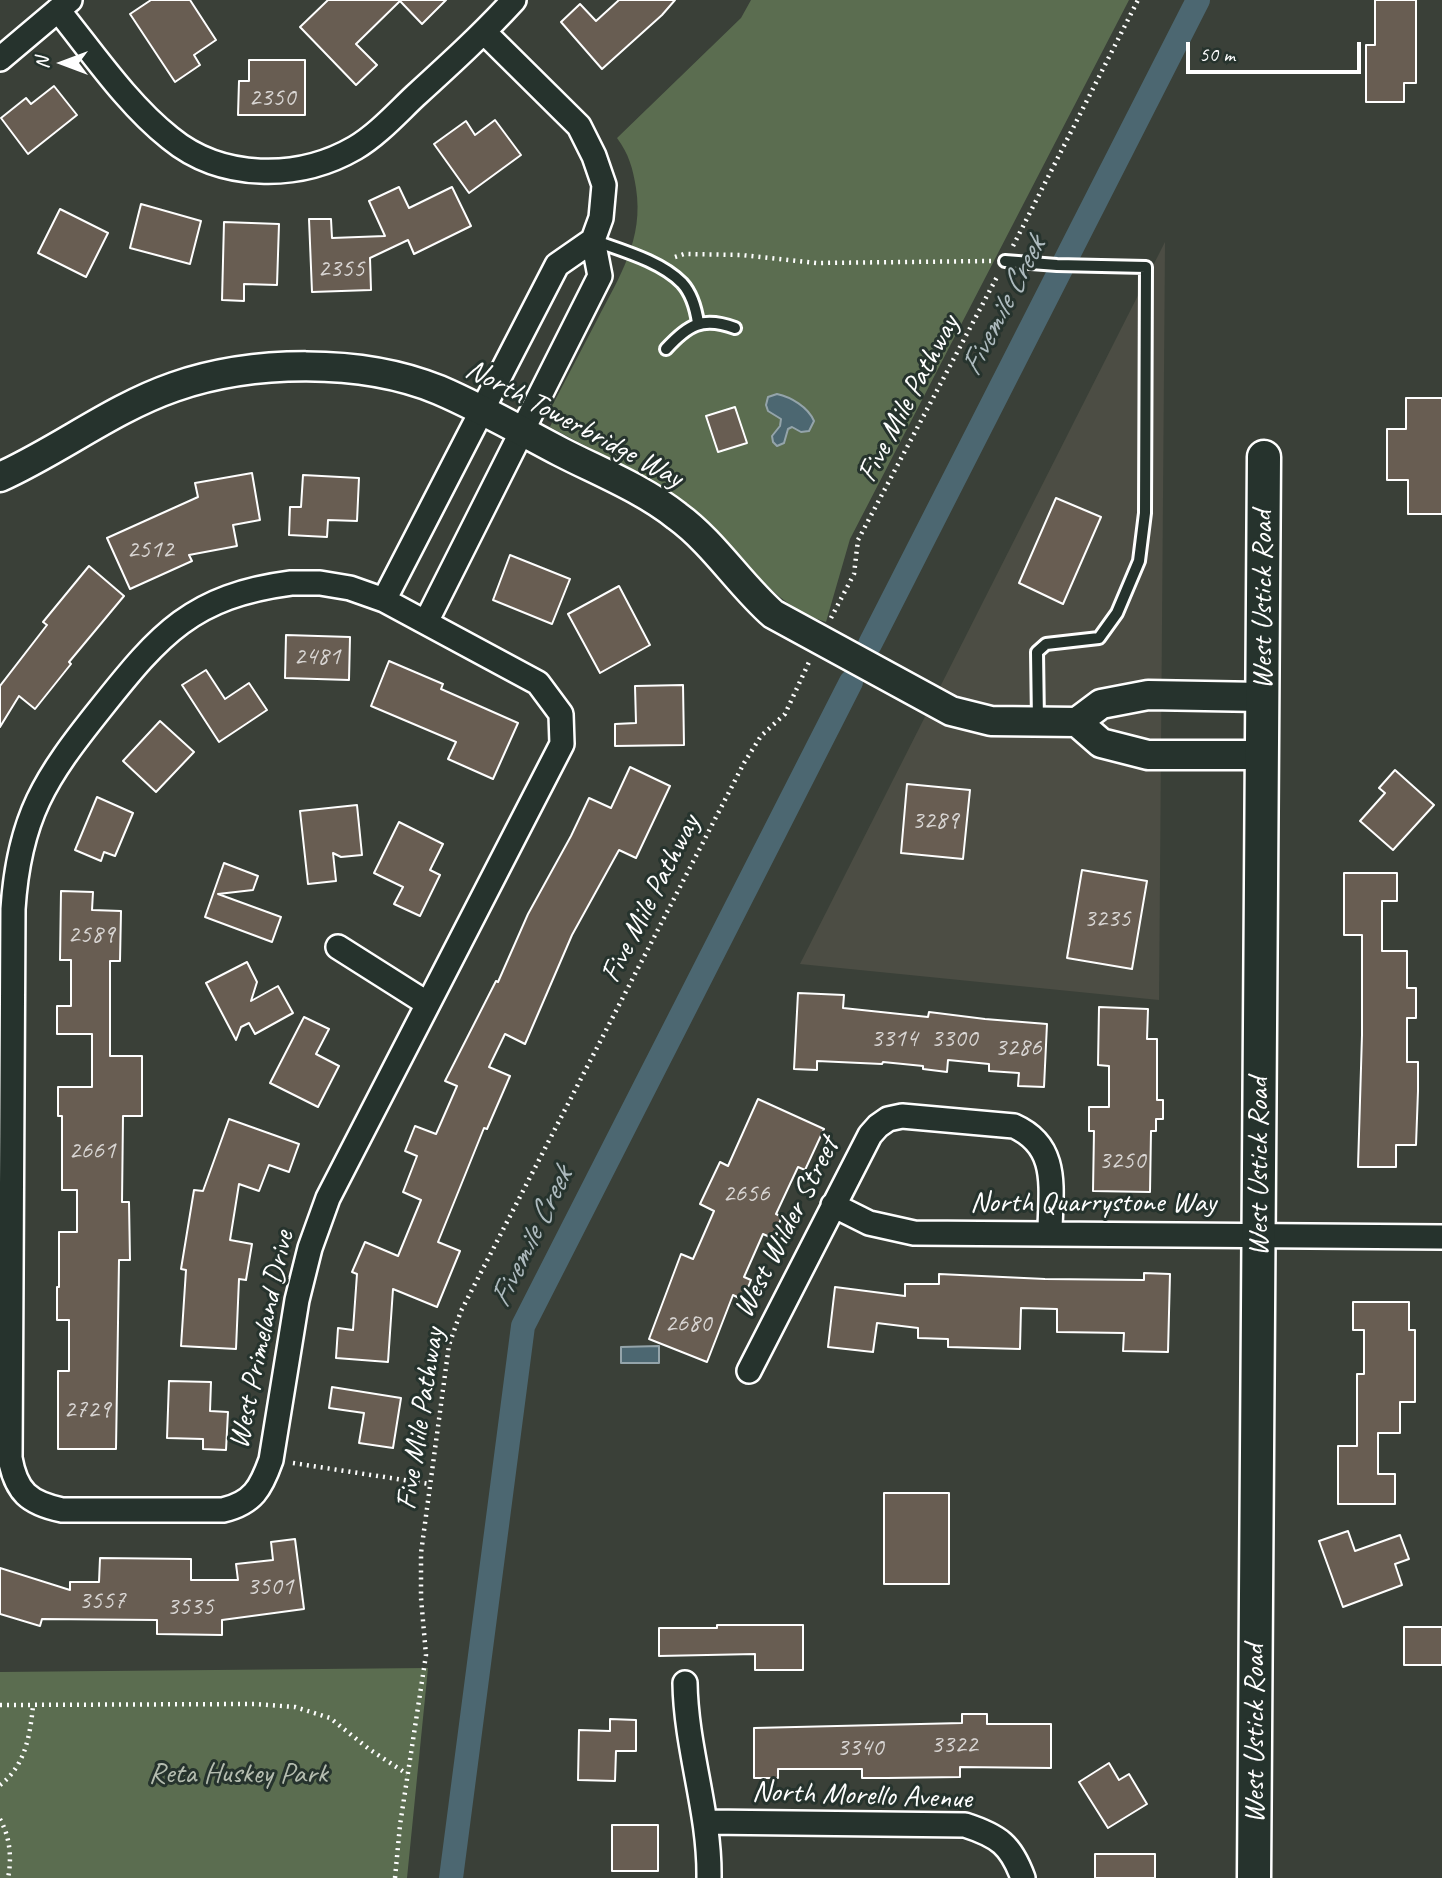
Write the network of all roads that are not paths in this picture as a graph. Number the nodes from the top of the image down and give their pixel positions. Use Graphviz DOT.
graph roads {
  1 [pos="514,0"];
  2 [pos="64,5"];
  3 [pos="484,32"];
  4 [pos="0,59"];
  5 [pos="593,240"];
  6 [pos="1005,261"];
  7 [pos="698,323"];
  8 [pos="734,328"];
  9 [pos="666,349"];
  10 [pos="482,411"];
  11 [pos="521,432"];
  12 [pos="1264,457"];
  13 [pos="0,477"];
  14 [pos="384,600"];
  15 [pos="426,622"];
  16 [pos="1262,697"];
  17 [pos="1038,721"];
  18 [pos="1077,723"];
  19 [pos="1262,755"];
  20 [pos="338,947"];
  21 [pos="428,1004"];
  22 [pos="833,1205"];
  23 [pos="1050,1234"];
  24 [pos="1258,1236"];
  25 [pos="1442,1237"];
  26 [pos="749,1371"];
  27 [pos="685,1684"];
  28 [pos="706,1822"];
  29 [pos="709,1878"];
  30 [pos="1023,1878"];
  31 [pos="1254,1878"];
  1 -- 3 [label="street"];
  2 -- 3 [label="street"];
  2 -- 4 [label="street"];
  3 -- 5 [label="street"];
  5 -- 7 [label="lane"];
  5 -- 10 [label="street"];
  5 -- 11 [label="street"];
  6 -- 17 [label="lane"];
  7 -- 8 [label="lane"];
  7 -- 9 [label="lane"];
  10 -- 11 [label="street, North Towerbridge Way"];
  10 -- 13 [label="street, North Towerbridge Way"];
  10 -- 14 [label="street"];
  11 -- 15 [label="street"];
  11 -- 17 [label="street, North Towerbridge Way"];
  12 -- 16 [label="main road, West Ustick Road"];
  14 -- 15 [label="street"];
  14 -- 21 [label="street, West Primeland Drive"];
  15 -- 21 [label="street, West Primeland Drive"];
  16 -- 18 [label="street"];
  16 -- 19 [label="main road, West Ustick Road"];
  17 -- 18 [label="street, North Towerbridge Way"];
  18 -- 19 [label="street"];
  19 -- 24 [label="main road, West Ustick Road"];
  20 -- 21 [label="street"];
  22 -- 23 [label="street, North Quarrystone Way"];
  22 -- 23 [label="street, West Wilder Street"];
  22 -- 26 [label="street, West Wilder Street"];
  23 -- 24 [label="street, North Quarrystone Way"];
  24 -- 25 [label="street, North Quarrystone Way"];
  24 -- 31 [label="main road, West Ustick Road"];
  27 -- 28 [label="street"];
  28 -- 29 [label="street"];
  28 -- 30 [label="street, North Morello Avenue"];
}
